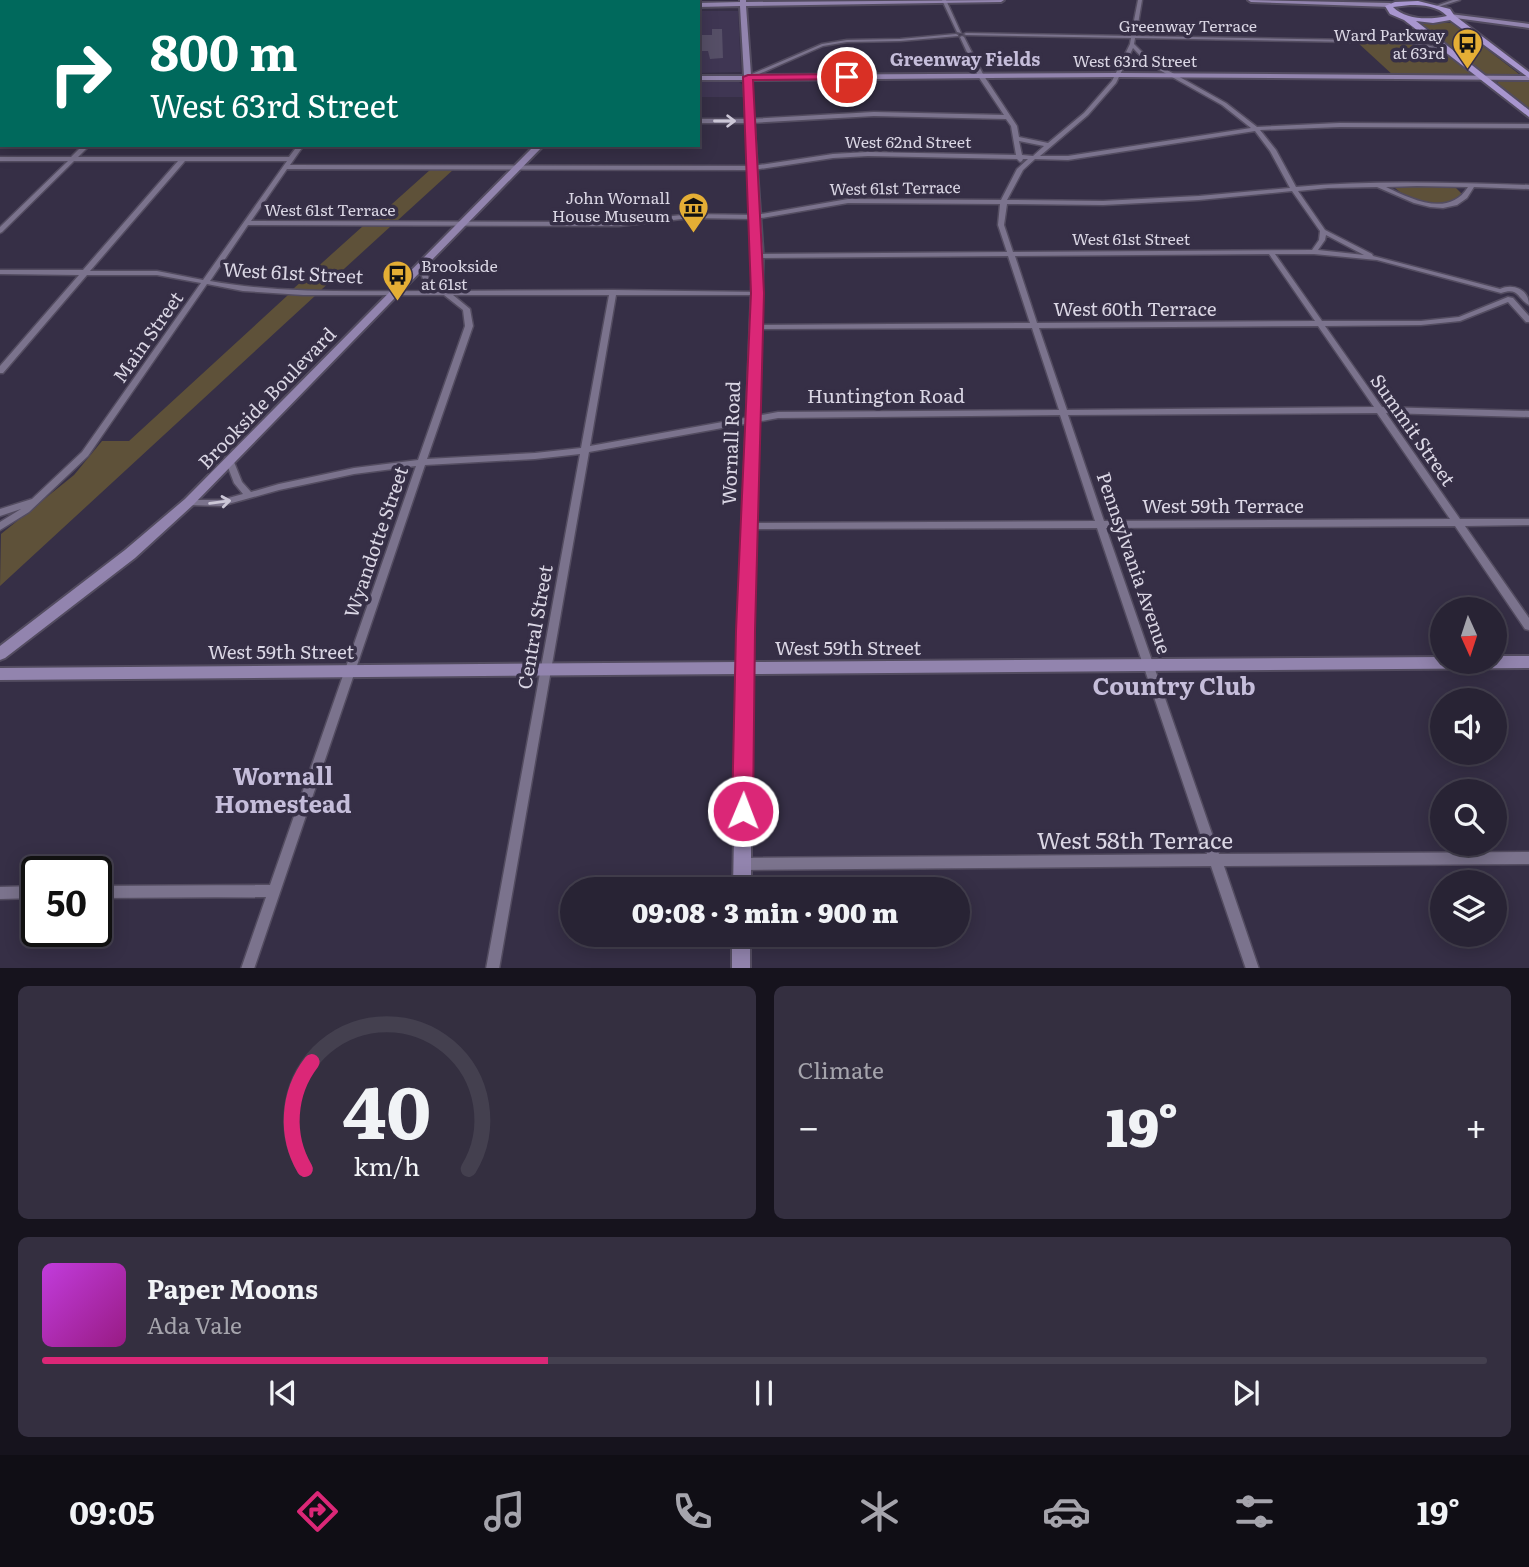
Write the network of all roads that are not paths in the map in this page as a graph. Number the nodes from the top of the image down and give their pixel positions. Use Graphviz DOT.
graph roads {
  1 [pos="1000,0"];
  2 [pos="1140,0"];
  3 [pos="1251,0"];
  4 [pos="1458,0"];
  5 [pos="877,1"];
  6 [pos="944,1"];
  7 [pos="809,2"];
  8 [pos="743,3"];
  9 [pos="1390,3"];
  10 [pos="1431,3"];
  11 [pos="1332,4"];
  12 [pos="700,5"];
  13 [pos="1402,16"];
  14 [pos="1451,16"];
  15 [pos="1529,26"];
  16 [pos="961,35"];
  17 [pos="1429,35"];
  18 [pos="1132,41"];
  19 [pos="1410,42"];
  20 [pos="1449,51"];
  21 [pos="1118,75"];
  22 [pos="1171,75"];
  23 [pos="981,76"];
  24 [pos="748,77"];
  25 [pos="1529,77"];
  26 [pos="700,78"];
  27 [pos="1484,78"];
  28 [pos="1529,114"];
  29 [pos="1009,117"];
  30 [pos="700,121"];
  31 [pos="751,121"];
  32 [pos="1529,126"];
  33 [pos="1256,129"];
  34 [pos="1018,139"];
  35 [pos="1050,145"];
  36 [pos="85,147"];
  37 [pos="300,147"];
  38 [pos="538,147"];
  39 [pos="1020,157"];
  40 [pos="1035,158"];
  41 [pos="0,159"];
  42 [pos="73,159"];
  43 [pos="183,159"];
  44 [pos="292,159"];
  45 [pos="286,167"];
  46 [pos="518,168"];
  47 [pos="754,168"];
  48 [pos="1020,169"];
  49 [pos="1376,184"];
  50 [pos="1472,185"];
  51 [pos="1529,187"];
  52 [pos="1294,189"];
  53 [pos="1004,201"];
  54 [pos="756,217"];
  55 [pos="247,223"];
  56 [pos="462,224"];
  57 [pos="0,230"];
  58 [pos="1323,231"];
  59 [pos="1314,252"];
  60 [pos="1271,253"];
  61 [pos="1008,254"];
  62 [pos="758,256"];
  63 [pos="1377,258"];
  64 [pos="421,266"];
  65 [pos="88,271"];
  66 [pos="0,272"];
  67 [pos="205,283"];
  68 [pos="1529,287"];
  69 [pos="1501,291"];
  70 [pos="612,292"];
  71 [pos="1521,292"];
  72 [pos="394,293"];
  73 [pos="443,293"];
  74 [pos="489,293"];
  75 [pos="757,293"];
  76 [pos="1509,299"];
  77 [pos="1528,301"];
  78 [pos="469,315"];
  79 [pos="1529,320"];
  80 [pos="1319,323"];
  81 [pos="1032,325"];
  82 [pos="757,327"];
  83 [pos="0,371"];
  84 [pos="1380,410"];
  85 [pos="1063,413"];
  86 [pos="1529,414"];
  87 [pos="753,417"];
  88 [pos="584,450"];
  89 [pos="230,462"];
  90 [pos="422,462"];
  91 [pos="250,495"];
  92 [pos="38,498"];
  93 [pos="189,502"];
  94 [pos="0,513"];
  95 [pos="1458,522"];
  96 [pos="1529,522"];
  97 [pos="1100,524"];
  98 [pos="749,526"];
  99 [pos="0,527"];
  100 [pos="1529,625"];
  101 [pos="0,654"];
  102 [pos="1529,662"];
  103 [pos="1148,666"];
  104 [pos="744,668"];
  105 [pos="546,670"];
  106 [pos="350,671"];
  107 [pos="0,674"];
  108 [pos="1529,858"];
  109 [pos="1216,861"];
  110 [pos="742,864"];
  111 [pos="742,877"];
  112 [pos="274,891"];
  113 [pos="0,892"];
  114 [pos="21,892"];
  115 [pos="112,892"];
  116 [pos="741,947"];
  117 [pos="247,968"];
  118 [pos="492,968"];
  119 [pos="741,968"];
  120 [pos="1253,968"];
  1 -- 6 [label="main road"];
  2 -- 18 [label="street, Pennsylvania Avenue"];
  3 -- 11 [label="main road"];
  4 -- 10 [label="street"];
  5 -- 6 [label="main road"];
  5 -- 7 [label="main road"];
  6 -- 16 [label="street, Pennsylvania Avenue"];
  7 -- 8 [label="main road"];
  8 -- 12 [label="main road"];
  8 -- 24 [label="main road, Wornall Road"];
  9 -- 10 [label="main road"];
  9 -- 11 [label="main road"];
  9 -- 13 [label="main road"];
  10 -- 14 [label="main road"];
  11 -- 13 [label="main road"];
  13 -- 14 [label="main road"];
  13 -- 17 [label="main road"];
  14 -- 15 [label="main road"];
  14 -- 25 [label="main road"];
  16 -- 18 [label="street, Greenway Terrace"];
  16 -- 23 [label="street, Pennsylvania Avenue"];
  16 -- 24 [label="street, Greenway Terrace"];
  17 -- 19 [label="street, Greenway Terrace"];
  17 -- 20 [label="main road"];
  18 -- 19 [label="street, Greenway Terrace"];
  18 -- 21 [label="street, Pennsylvania Avenue"];
  18 -- 22 [label="street"];
  19 -- 20 [label="street, Greenway Terrace"];
  20 -- 27 [label="main road"];
  21 -- 22 [label="main road, West 63rd Street"];
  21 -- 23 [label="main road, West 63rd Street"];
  21 -- 35 [label="street, Pennsylvania Avenue"];
  22 -- 27 [label="main road, West 63rd Street"];
  22 -- 33 [label="street"];
  23 -- 24 [label="street, West 63rd Street"];
  23 -- 29 [label="street, Pennsylvania Avenue"];
  24 -- 26 [label="main road, West 63rd Street"];
  24 -- 31 [label="main road, Wornall Road"];
  25 -- 27 [label="main road, West 63rd Street"];
  27 -- 28 [label="main road"];
  29 -- 31 [label="street"];
  29 -- 34 [label="street, Pennsylvania Avenue"];
  30 -- 31 [label="street, one-way"];
  31 -- 47 [label="main road, Wornall Road"];
  32 -- 33 [label="street, West 62nd Street"];
  33 -- 40 [label="street, West 62nd Street"];
  33 -- 52 [label="street"];
  34 -- 35 [label="street"];
  34 -- 39 [label="street, Pennsylvania Avenue"];
  35 -- 40 [label="street, Pennsylvania Avenue"];
  36 -- 42 [label="street"];
  37 -- 44 [label="street, Main Street"];
  38 -- 46 [label="main road, Brookside Boulevard"];
  39 -- 40 [label="street, West 62nd Street"];
  39 -- 47 [label="street, West 62nd Street"];
  39 -- 48 [label="street, Pennsylvania Avenue"];
  40 -- 48 [label="street, Pennsylvania Avenue"];
  41 -- 42 [label="street"];
  42 -- 43 [label="street"];
  42 -- 57 [label="street"];
  43 -- 44 [label="street"];
  43 -- 65 [label="street"];
  44 -- 45 [label="street, Main Street"];
  45 -- 46 [label="street, West 62nd Street"];
  45 -- 55 [label="street, Main Street"];
  46 -- 47 [label="street, West 62nd Street"];
  46 -- 56 [label="main road, Brookside Boulevard"];
  47 -- 54 [label="main road, Wornall Road"];
  48 -- 53 [label="street, Pennsylvania Avenue"];
  49 -- 50 [label="street, West 61st Terrace"];
  49 -- 50 [label="street, West 61st Terrace"];
  49 -- 52 [label="street, West 61st Terrace"];
  50 -- 51 [label="street, West 61st Terrace"];
  52 -- 53 [label="street, West 61st Terrace"];
  52 -- 58 [label="street"];
  53 -- 54 [label="street, West 61st Terrace"];
  53 -- 61 [label="street, Pennsylvania Avenue"];
  54 -- 56 [label="street, West 61st Terrace"];
  54 -- 62 [label="main road, Wornall Road"];
  55 -- 56 [label="street, West 61st Terrace"];
  55 -- 67 [label="street, Main Street"];
  56 -- 64 [label="main road, Brookside Boulevard"];
  58 -- 59 [label="street"];
  58 -- 63 [label="street"];
  59 -- 60 [label="street, West 61st Street"];
  59 -- 63 [label="street, West 61st Street"];
  60 -- 61 [label="street, West 61st Street"];
  60 -- 80 [label="street, Summit Street"];
  61 -- 62 [label="street, West 61st Street"];
  61 -- 81 [label="street, Pennsylvania Avenue"];
  62 -- 75 [label="main road, Wornall Road"];
  63 -- 69 [label="street, West 61st Street"];
  64 -- 72 [label="main road, Brookside Boulevard"];
  64 -- 73 [label="street"];
  65 -- 66 [label="street, West 61st Street"];
  65 -- 67 [label="street, West 61st Street"];
  65 -- 83 [label="street"];
  67 -- 72 [label="street, West 61st Street"];
  67 -- 92 [label="street, Main Street"];
  68 -- 71 [label="street"];
  69 -- 71 [label="street, West 61st Street"];
  69 -- 76 [label="street"];
  70 -- 74 [label="street, West 61st Street"];
  70 -- 75 [label="street, West 61st Street"];
  70 -- 88 [label="street, Central Street"];
  71 -- 77 [label="street"];
  72 -- 73 [label="street, West 61st Street"];
  72 -- 89 [label="main road, Brookside Boulevard"];
  73 -- 74 [label="street, West 61st Street"];
  73 -- 78 [label="street"];
  74 -- 78 [label="street"];
  75 -- 82 [label="main road, Wornall Road"];
  76 -- 77 [label="street"];
  76 -- 79 [label="street"];
  76 -- 80 [label="street, West 60th Terrace"];
  78 -- 90 [label="street, Wyandotte Street"];
  80 -- 81 [label="street, West 60th Terrace"];
  80 -- 84 [label="street, Summit Street"];
  81 -- 82 [label="street, West 60th Terrace"];
  81 -- 85 [label="street, Pennsylvania Avenue"];
  82 -- 87 [label="main road, Wornall Road"];
  84 -- 85 [label="street, Huntington Road"];
  84 -- 86 [label="street, Huntington Road"];
  84 -- 95 [label="street, Summit Street"];
  85 -- 87 [label="street, Huntington Road"];
  85 -- 97 [label="street, Pennsylvania Avenue"];
  87 -- 88 [label="street, Huntington Road"];
  87 -- 98 [label="main road, Wornall Road"];
  88 -- 90 [label="street, Huntington Road"];
  88 -- 105 [label="street, Central Street"];
  89 -- 91 [label="street"];
  89 -- 93 [label="main road, Brookside Boulevard"];
  90 -- 91 [label="street, Huntington Road"];
  90 -- 106 [label="street, Wyandotte Street"];
  93 -- 91 [label="street, Huntington Road, one-way"];
  92 -- 94 [label="street"];
  92 -- 99 [label="street, Main Street"];
  93 -- 101 [label="main road, Brookside Boulevard"];
  95 -- 96 [label="street, West 59th Terrace"];
  95 -- 97 [label="street, West 59th Terrace"];
  95 -- 100 [label="street, Summit Street"];
  97 -- 98 [label="street, West 59th Terrace"];
  97 -- 103 [label="street, Pennsylvania Avenue"];
  98 -- 104 [label="main road, Wornall Road"];
  102 -- 103 [label="main road, West 59th Street"];
  103 -- 104 [label="street, West 59th Street"];
  103 -- 109 [label="street, Pennsylvania Avenue"];
  104 -- 105 [label="street, West 59th Street"];
  104 -- 110 [label="main road, Wornall Road"];
  105 -- 106 [label="street, West 59th Street"];
  105 -- 118 [label="street, Central Street"];
  106 -- 107 [label="street, West 59th Street"];
  106 -- 112 [label="street, Wyandotte Street"];
  108 -- 109 [label="street, West 58th Terrace"];
  109 -- 110 [label="street, West 58th Terrace"];
  109 -- 120 [label="street, Pennsylvania Avenue"];
  110 -- 111 [label="main road, Wornall Road"];
  112 -- 115 [label="street"];
  112 -- 117 [label="street, Wyandotte Street"];
  113 -- 114 [label="street"];
  116 -- 119 [label="main road"];
}
